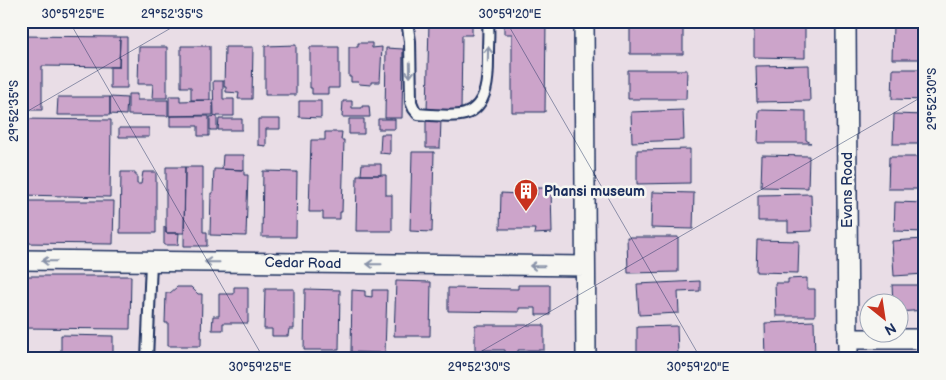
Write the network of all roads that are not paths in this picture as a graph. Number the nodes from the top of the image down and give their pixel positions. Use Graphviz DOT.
graph roads {
  1 [pos="407,21"];
  2 [pos="488,21"];
  3 [pos="584,21"];
  4 [pos="846,21"];
  5 [pos="21,260"];
  6 [pos="151,262"];
  7 [pos="585,266"];
  8 [pos="925,339"];
  9 [pos="847,340"];
  10 [pos="147,359"];
  11 [pos="586,359"];
  12 [pos="848,359"];
  1 -- 2 [label="lane, one-way"];
  3 -- 7 [label="street"];
  4 -- 9 [label="street, Evans Road"];
  6 -- 5 [label="street, Cedar Road, one-way"];
  7 -- 6 [label="street, Cedar Road, one-way"];
  6 -- 10 [label="lane"];
  7 -- 11 [label="street"];
  8 -- 9 [label="street"];
  9 -- 12 [label="street, Evans Road"];
}
